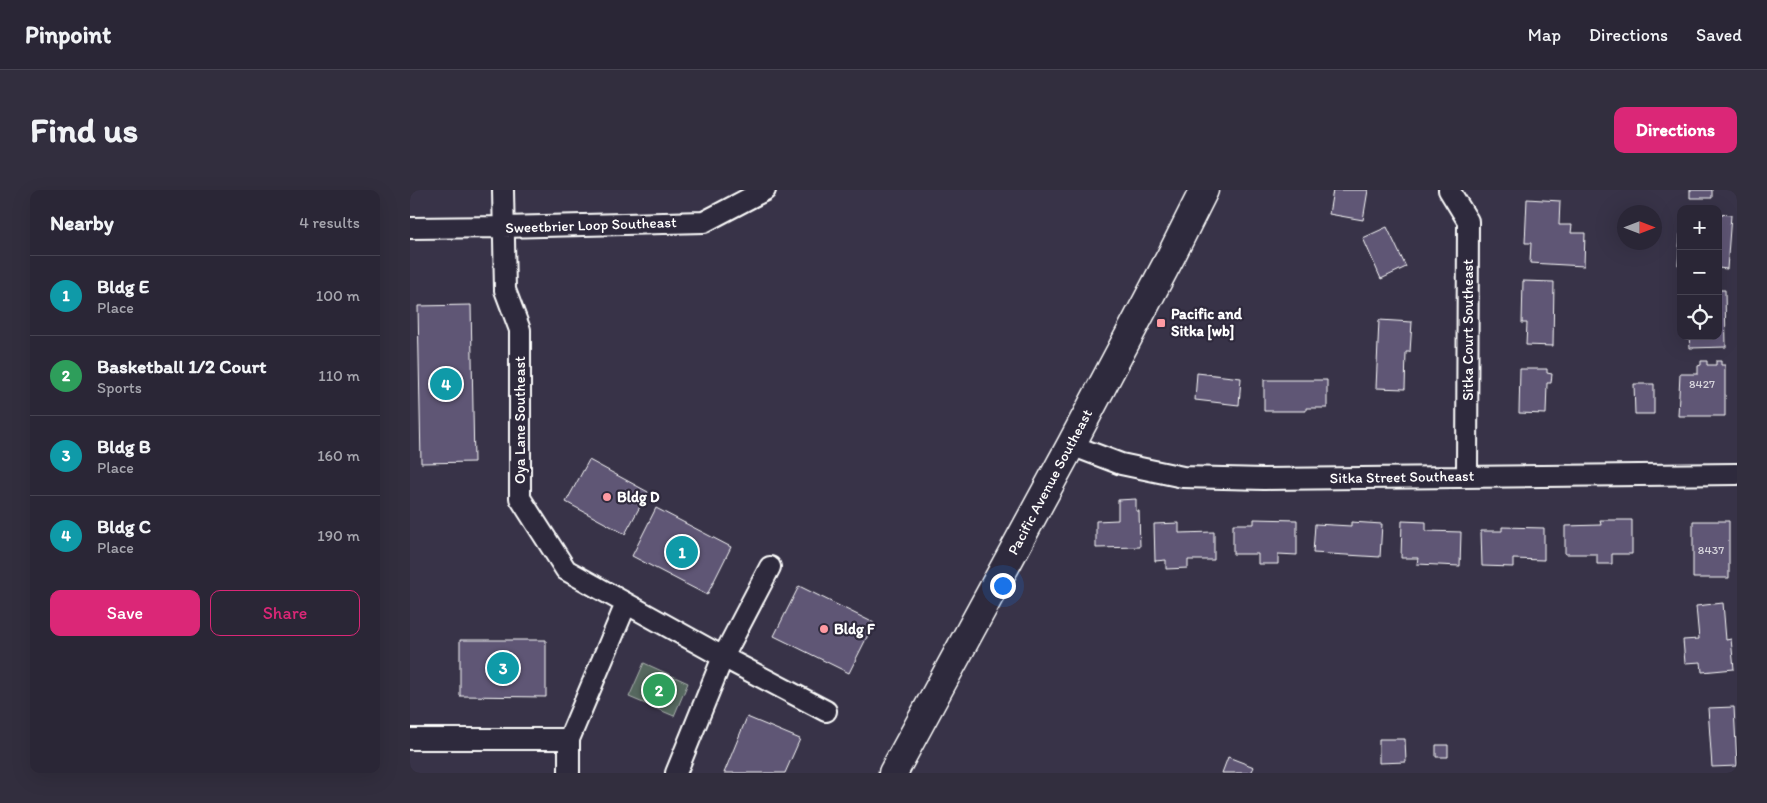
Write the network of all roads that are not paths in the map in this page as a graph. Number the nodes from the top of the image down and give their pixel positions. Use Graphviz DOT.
graph roads {
  1 [pos="503,190"];
  2 [pos="765,190"];
  3 [pos="1204,190"];
  4 [pos="1450,190"];
  5 [pos="503,227"];
  6 [pos="410,228"];
  7 [pos="1071,445"];
  8 [pos="1737,474"];
  9 [pos="1467,476"];
  10 [pos="770,567"];
  11 [pos="626,604"];
  12 [pos="723,658"];
  13 [pos="826,711"];
  14 [pos="420,739"];
  15 [pos="569,739"];
  16 [pos="569,773"];
  17 [pos="676,773"];
  18 [pos="893,773"];
  1 -- 5 [label="street, Oya Lane Southeast"];
  2 -- 5 [label="street, Sweetbrier Loop Southeast"];
  3 -- 7 [label="main road, Pacific Avenue Southeast"];
  4 -- 9 [label="street, Sitka Court Southeast"];
  5 -- 6 [label="street, Sweetbrier Loop Southeast"];
  5 -- 11 [label="street, Oya Lane Southeast"];
  7 -- 9 [label="street, Sitka Street Southeast"];
  7 -- 18 [label="main road, Pacific Avenue Southeast"];
  8 -- 9 [label="street, Sitka Street Southeast"];
  10 -- 12 [label="street"];
  11 -- 12 [label="street, Oya Lane Southeast"];
  11 -- 15 [label="street"];
  12 -- 13 [label="street, Oya Lane Southeast"];
  12 -- 17 [label="street"];
  14 -- 15 [label="street"];
  15 -- 16 [label="street"];
}
